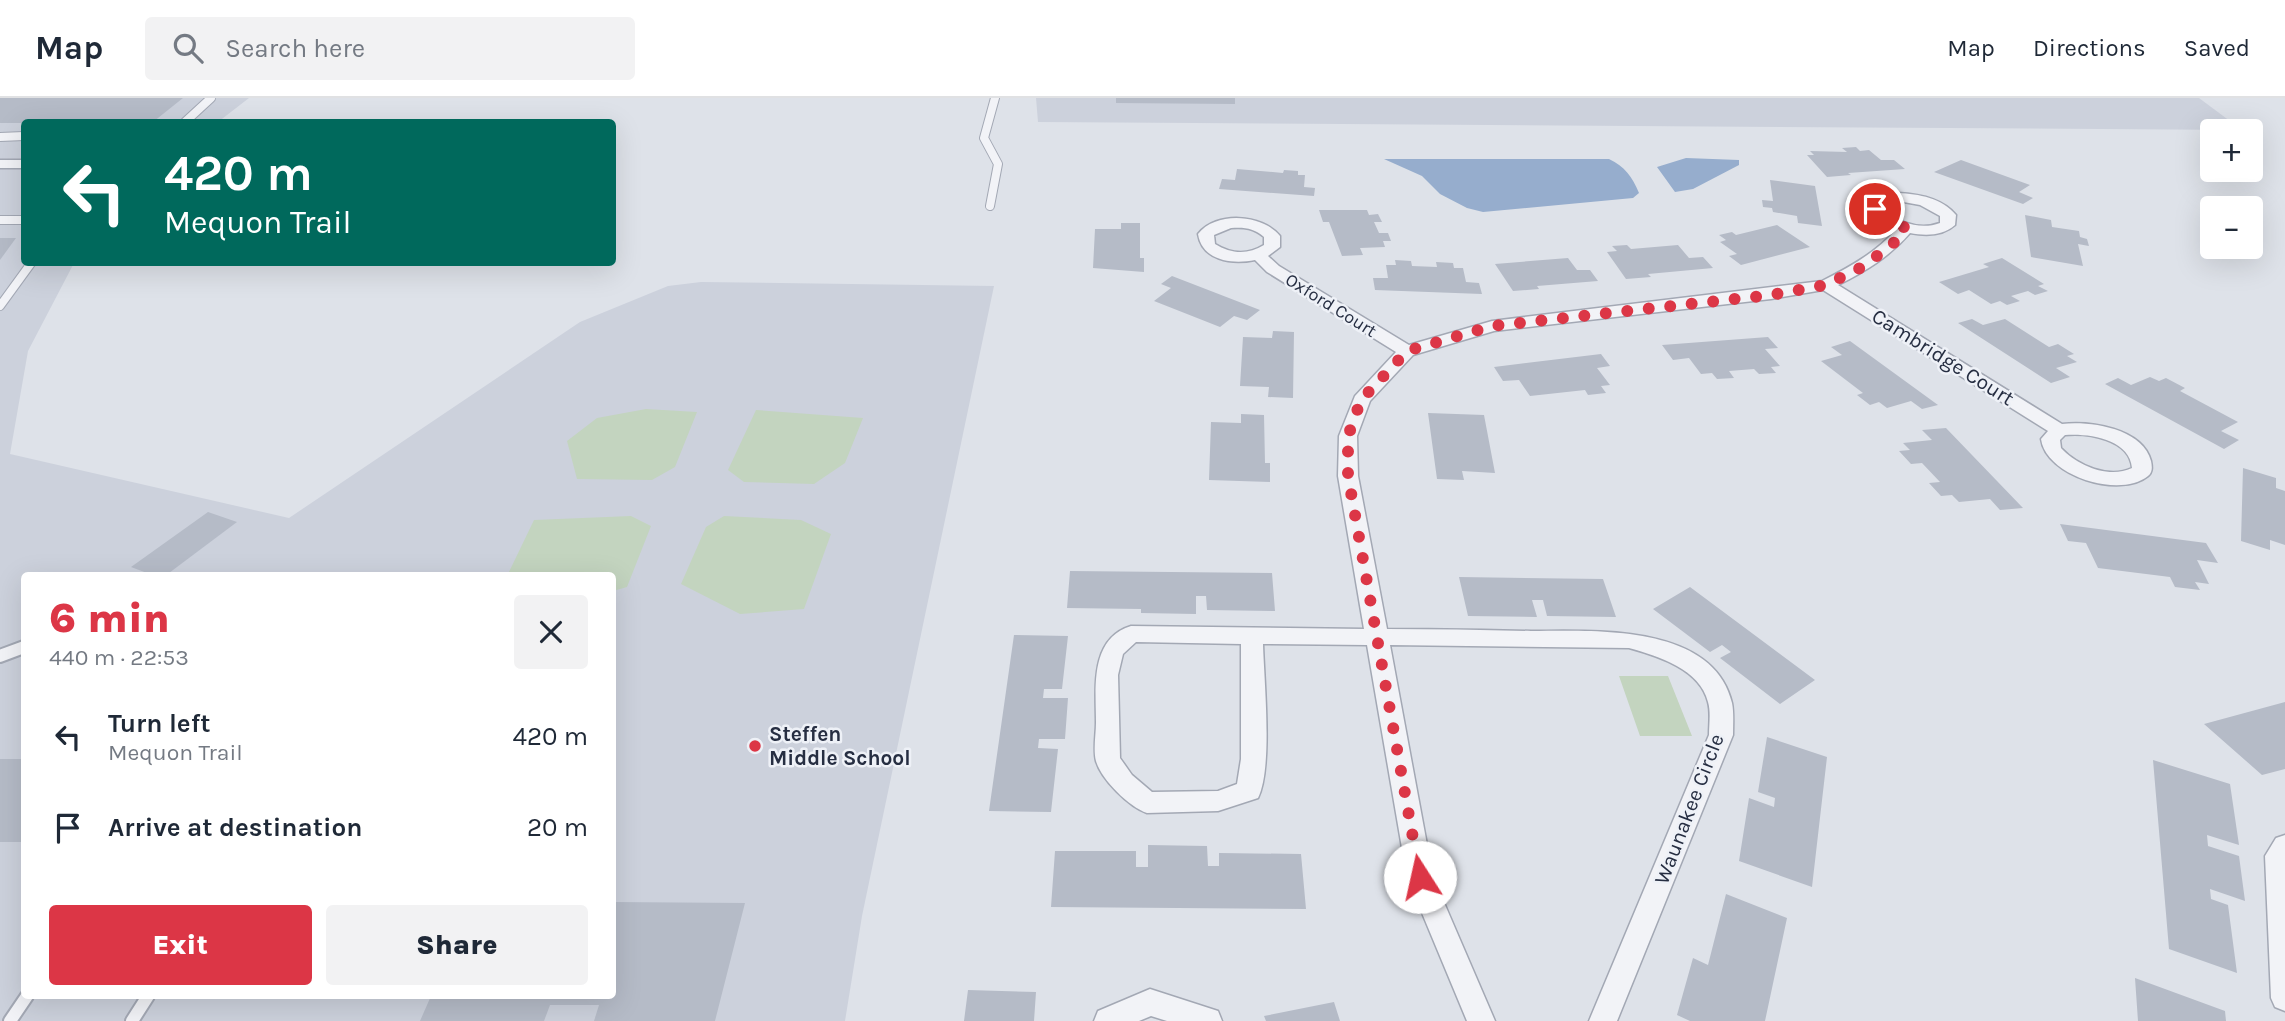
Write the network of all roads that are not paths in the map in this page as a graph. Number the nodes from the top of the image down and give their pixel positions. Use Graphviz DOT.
graph roads {
  1 [pos="211,98"];
  2 [pos="995,98"];
  3 [pos="187,119"];
  4 [pos="21,136"];
  5 [pos="0,137"];
  6 [pos="0,164"];
  7 [pos="21,164"];
  8 [pos="990,205"];
  9 [pos="0,220"];
  10 [pos="21,220"];
  11 [pos="1906,228"];
  12 [pos="1258,255"];
  13 [pos="29,266"];
  14 [pos="1826,285"];
  15 [pos="0,306"];
  16 [pos="1407,351"];
  17 [pos="2059,429"];
  18 [pos="1376,635"];
  19 [pos="1252,637"];
  20 [pos="21,648"];
  21 [pos="0,656"];
  22 [pos="2285,846"];
  23 [pos="2285,998"];
  24 [pos="25,999"];
  25 [pos="146,999"];
  26 [pos="10,1021"];
  27 [pos="132,1021"];
  28 [pos="1108,1021"];
  29 [pos="1208,1021"];
  30 [pos="1480,1021"];
  31 [pos="1603,1021"];
  1 -- 3 [label="lane"];
  2 -- 8 [label="lane"];
  4 -- 5 [label="lane"];
  6 -- 7 [label="street"];
  9 -- 10 [label="lane"];
  11 -- 14 [label="street"];
  12 -- 16 [label="street, Oxford Court"];
  13 -- 15 [label="lane"];
  14 -- 16 [label="street"];
  14 -- 17 [label="street, Cambridge Court"];
  16 -- 18 [label="street"];
  18 -- 19 [label="street, Waunakee Circle"];
  18 -- 30 [label="street"];
  18 -- 31 [label="street, Waunakee Circle"];
  19 -- 19 [label="street"];
  20 -- 21 [label="lane"];
  22 -- 23 [label="street"];
  24 -- 26 [label="lane"];
  25 -- 27 [label="lane"];
  28 -- 29 [label="street"];
}
